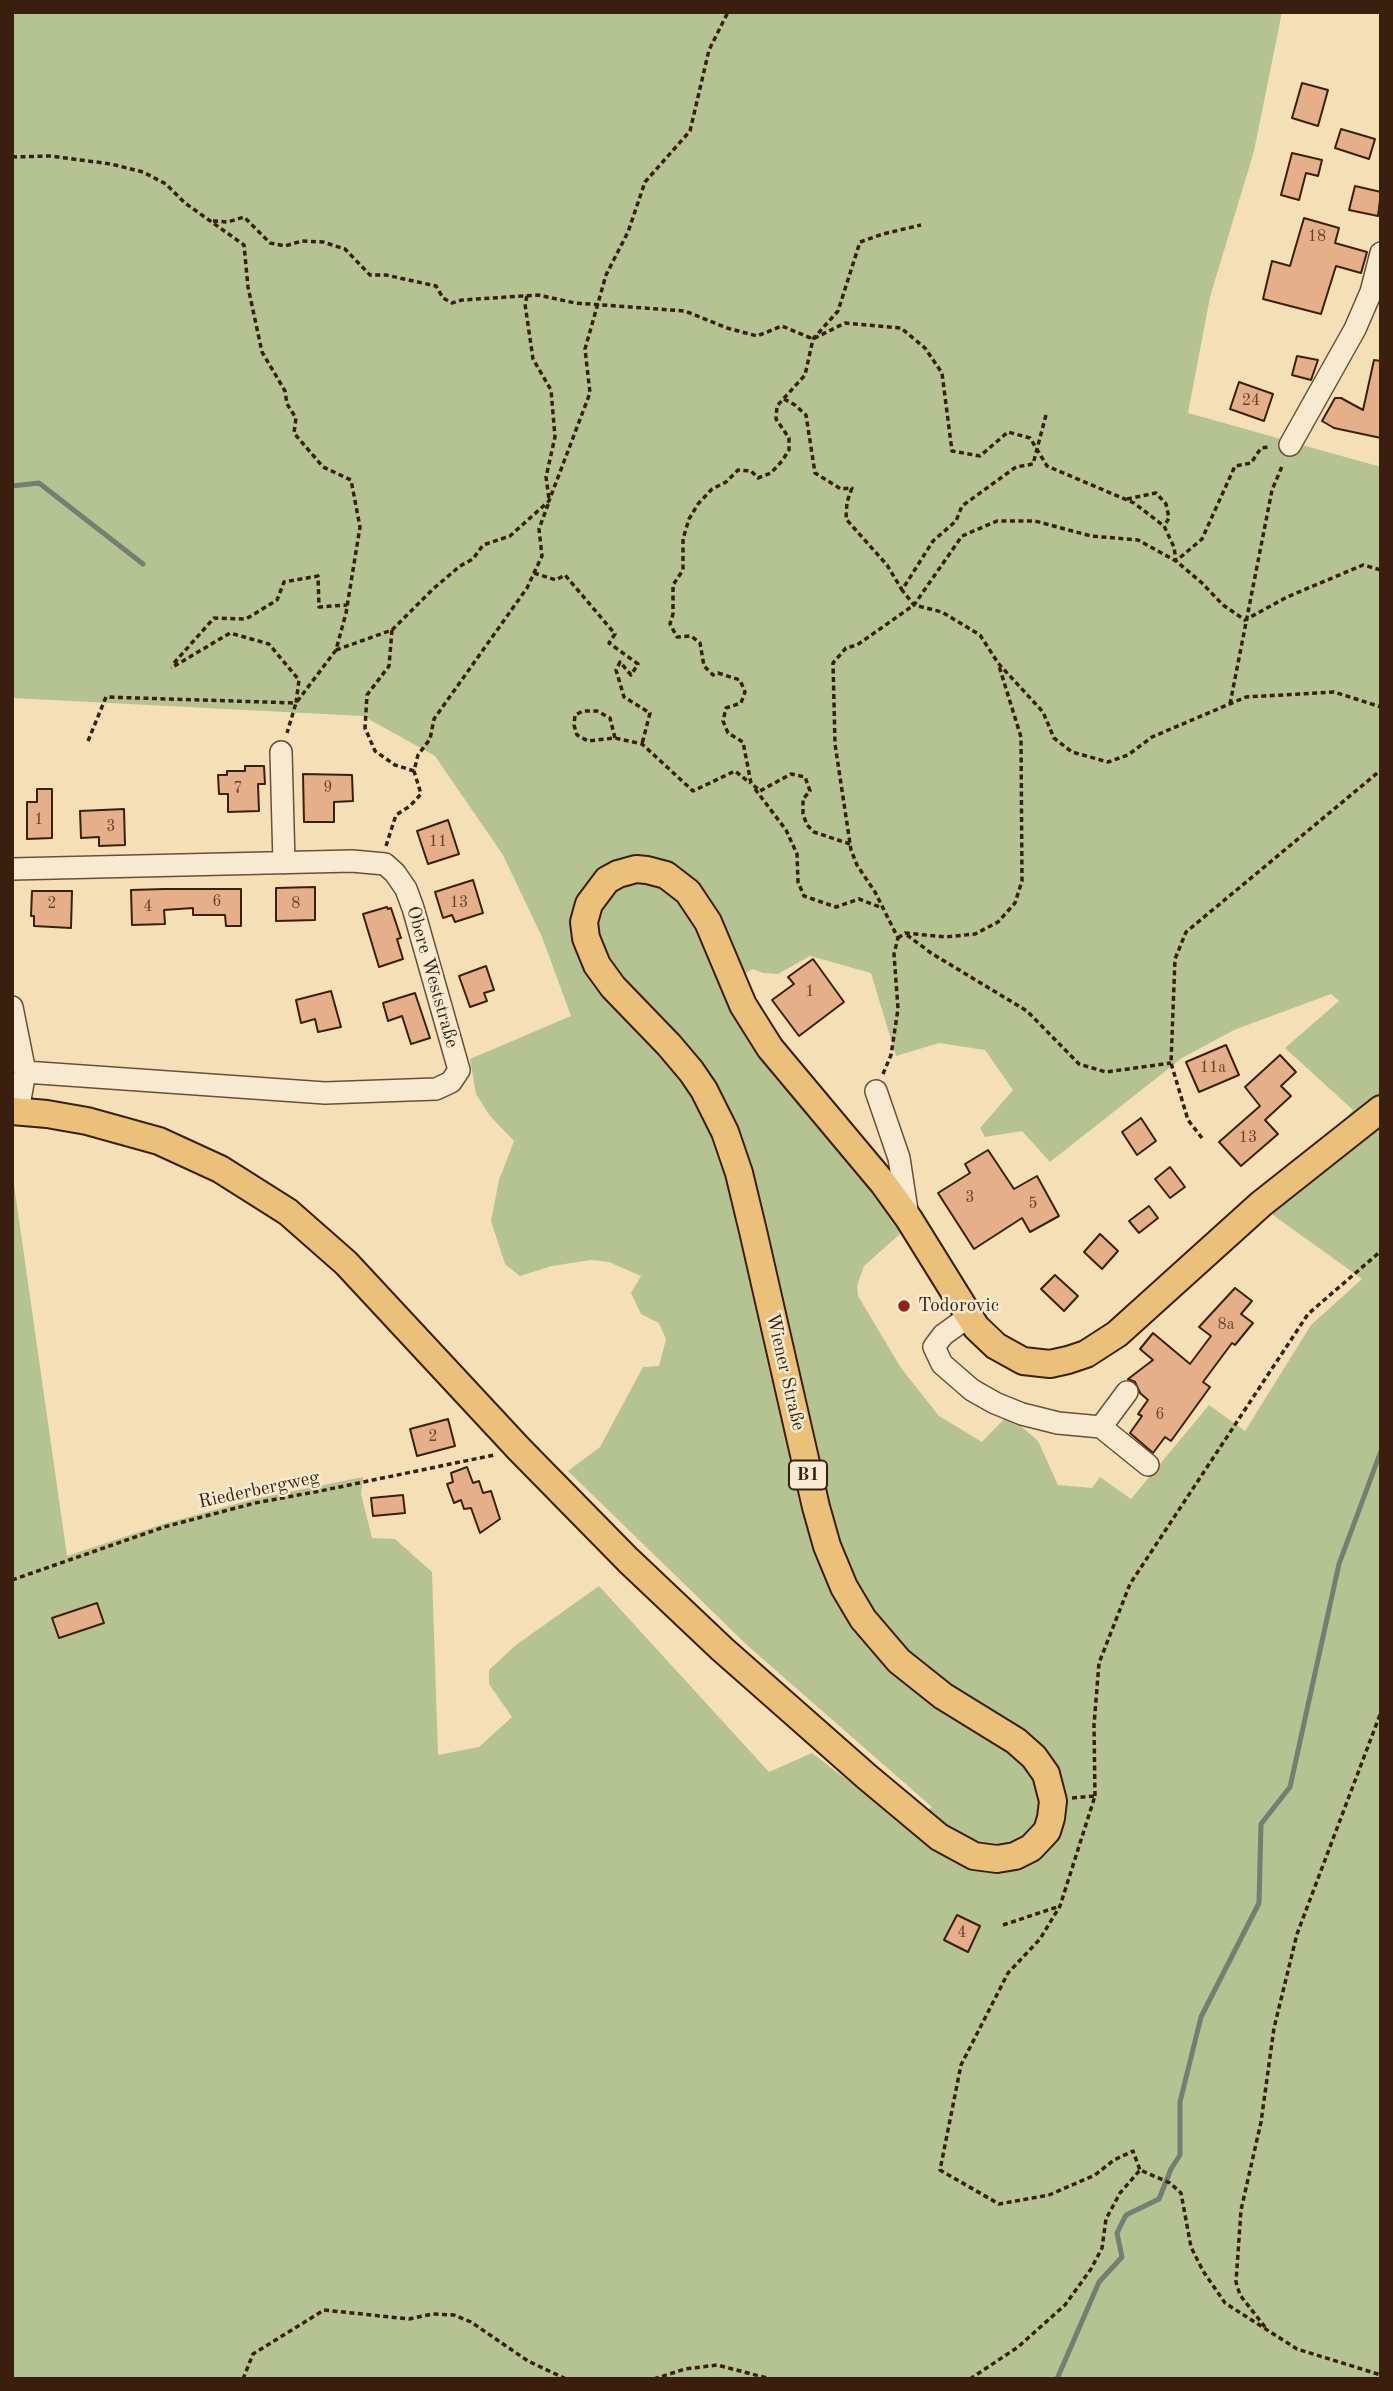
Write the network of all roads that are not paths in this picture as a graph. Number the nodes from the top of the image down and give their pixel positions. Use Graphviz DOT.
graph roads {
  1 [pos="1381,253"];
  2 [pos="1290,445"];
  3 [pos="281,752"];
  4 [pos="284,863"];
  5 [pos="12,869"];
  6 [pos="12,1007"];
  7 [pos="25,1072"];
  8 [pos="876,1091"];
  9 [pos="1381,1109"];
  10 [pos="15,1111"];
  11 [pos="909,1219"];
  12 [pos="968,1317"];
  13 [pos="1127,1392"];
  14 [pos="1101,1427"];
  15 [pos="1148,1465"];
  1 -- 2 [label="street"];
  3 -- 4 [label="street"];
  4 -- 5 [label="street"];
  4 -- 7 [label="street, Obere Weststraße"];
  6 -- 7 [label="street"];
  7 -- 10 [label="street"];
  8 -- 11 [label="street"];
  9 -- 12 [label="main road, Wiener Straße / B1"];
  10 -- 11 [label="main road, Wiener Straße / B1"];
  11 -- 12 [label="main road, Wiener Straße / B1"];
  12 -- 14 [label="street"];
  13 -- 14 [label="street"];
  14 -- 15 [label="street"];
}
